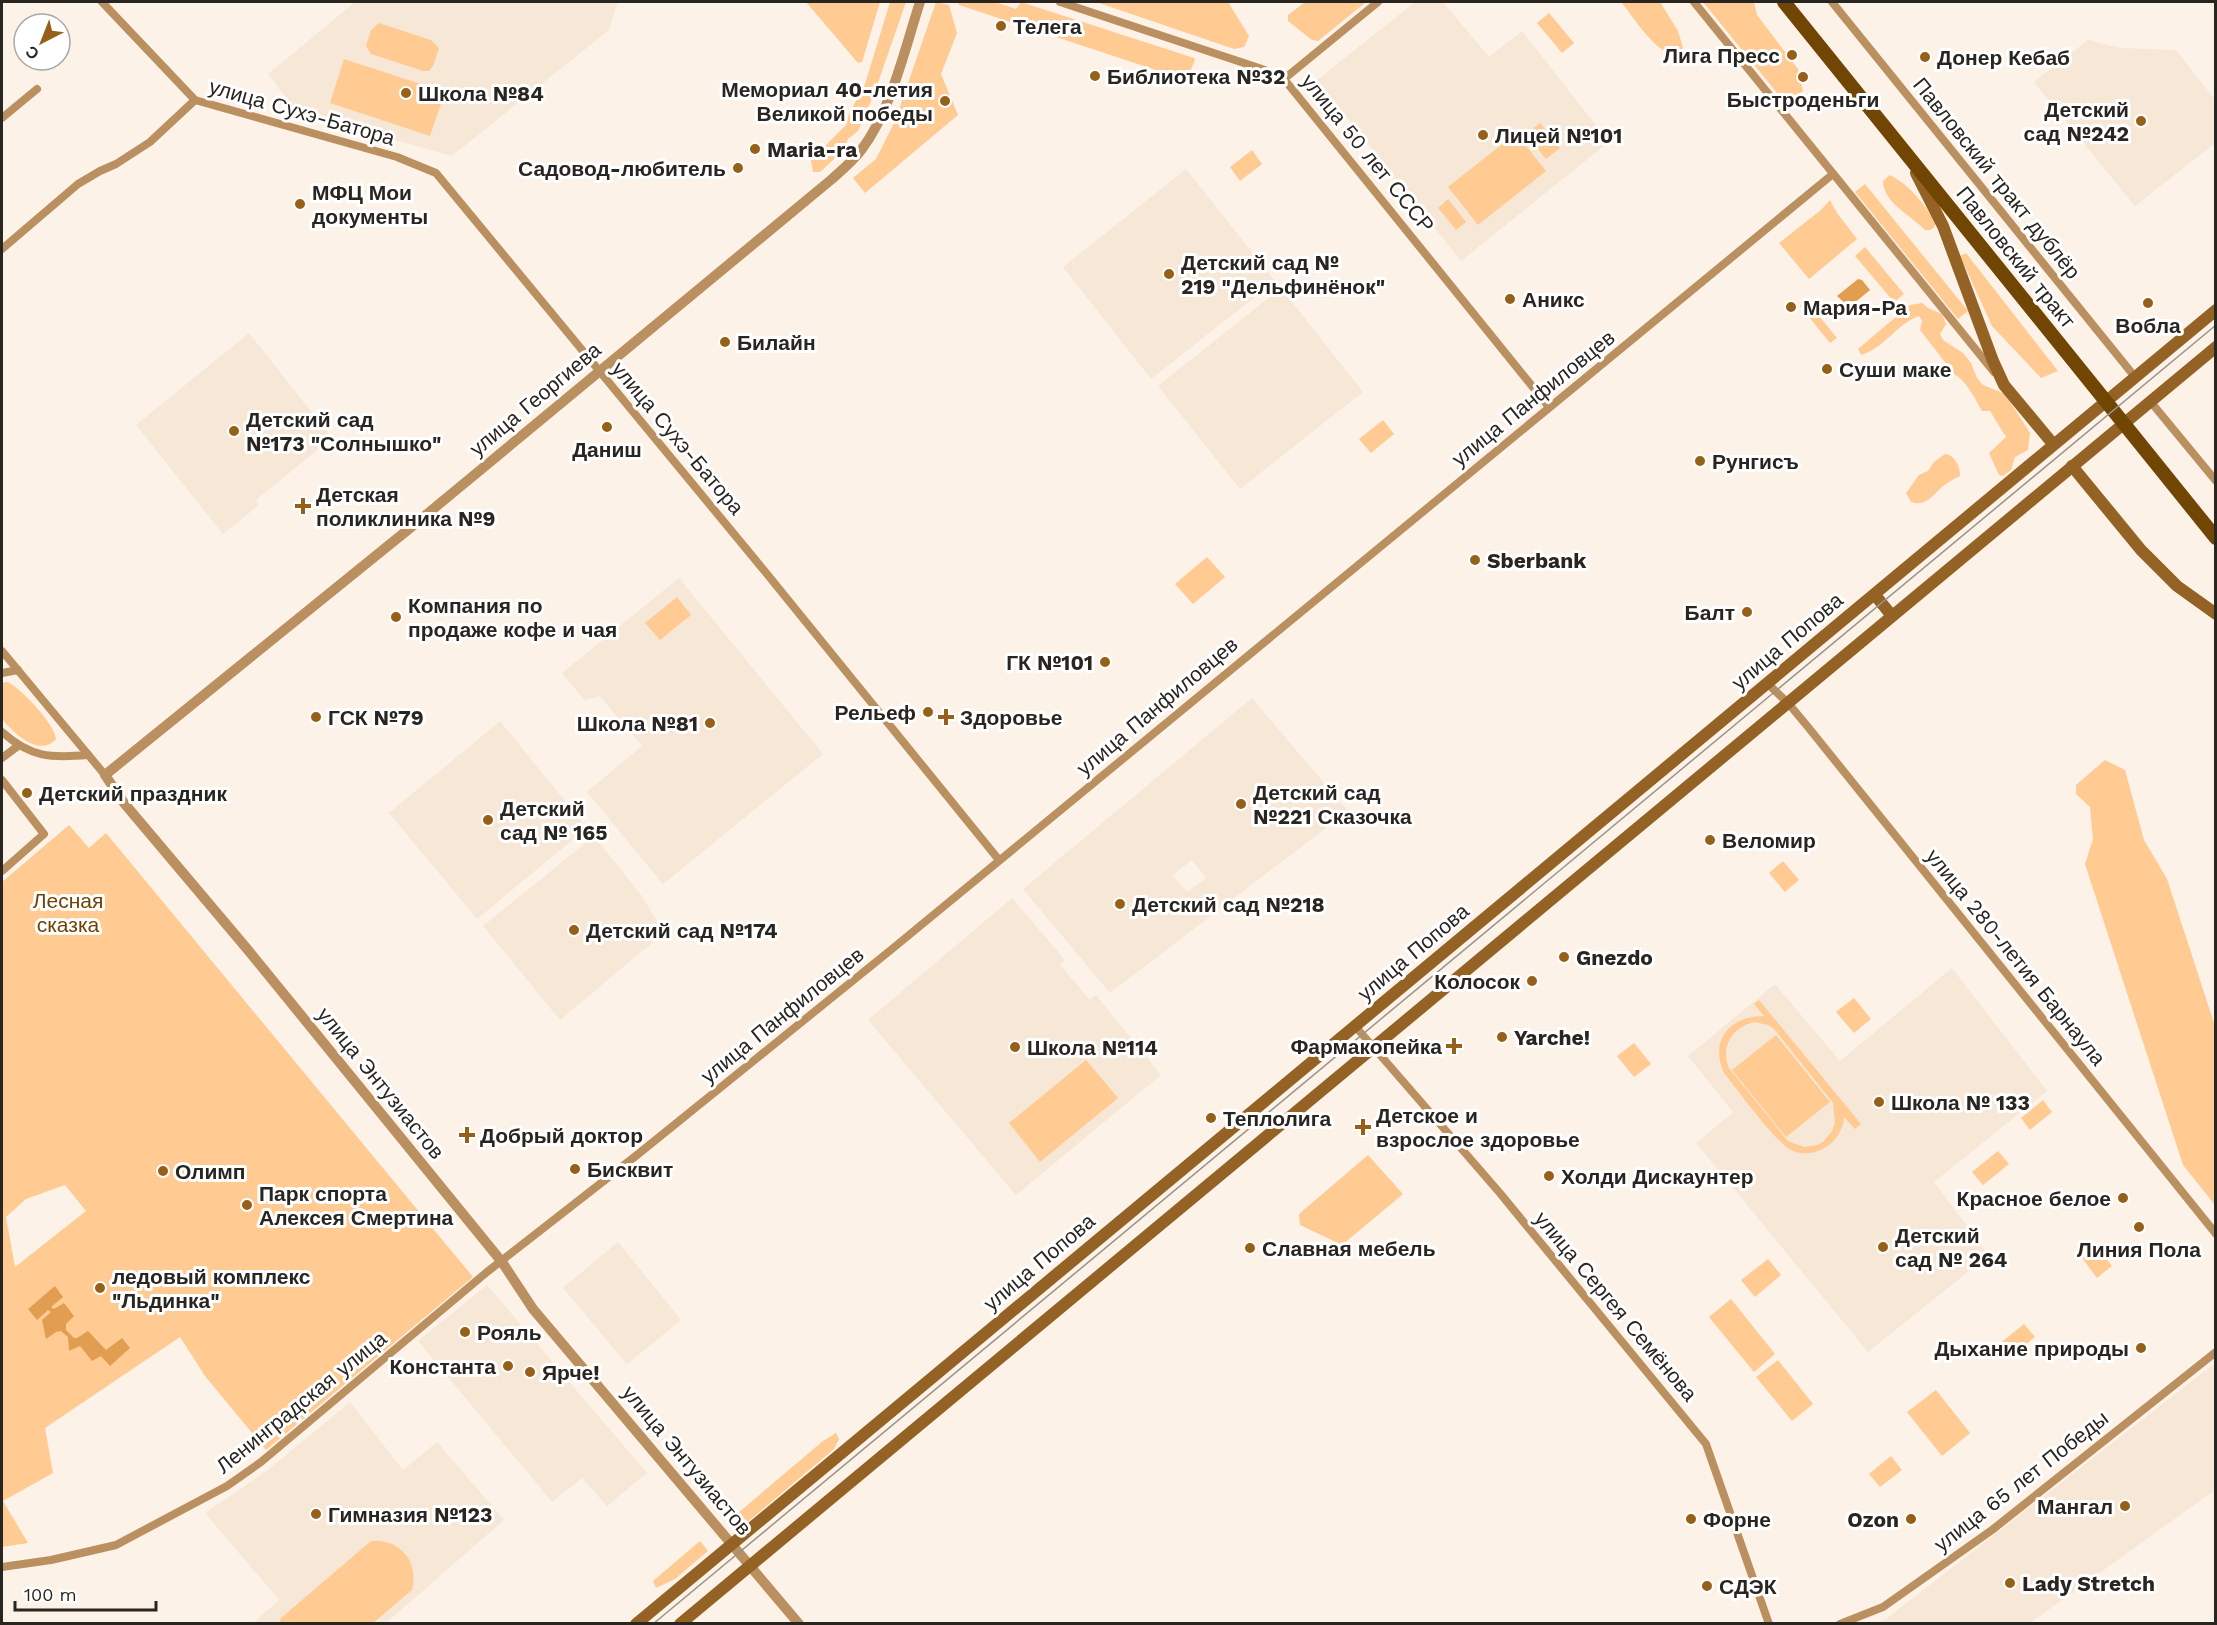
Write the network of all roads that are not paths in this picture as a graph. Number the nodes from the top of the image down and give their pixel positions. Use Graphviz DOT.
graph roads {
  1 [pos="102,2"];
  2 [pos="920,2"];
  3 [pos="1060,2"];
  4 [pos="1378,2"];
  5 [pos="1694,2"];
  6 [pos="1784,2"];
  7 [pos="1832,2"];
  8 [pos="1284,79"];
  9 [pos="37,88"];
  10 [pos="195,100"];
  11 [pos="2,118"];
  12 [pos="1903,149"];
  13 [pos="1833,174"];
  14 [pos="2,249"];
  15 [pos="2216,310"];
  16 [pos="2216,346"];
  17 [pos="599,371"];
  18 [pos="2135,377"];
  19 [pos="2004,385"];
  20 [pos="2106,401"];
  21 [pos="2150,401"];
  22 [pos="1549,407"];
  23 [pos="2124,423"];
  24 [pos="2053,444"];
  25 [pos="2072,466"];
  26 [pos="2216,481"];
  27 [pos="2216,538"];
  28 [pos="1875,595"];
  29 [pos="2216,614"];
  30 [pos="1892,616"];
  31 [pos="2,651"];
  32 [pos="18,670"];
  33 [pos="2,673"];
  34 [pos="1767,683"];
  35 [pos="1788,703"];
  36 [pos="2,732"];
  37 [pos="18,746"];
  38 [pos="88,755"];
  39 [pos="2,758"];
  40 [pos="105,775"];
  41 [pos="2,780"];
  42 [pos="999,860"];
  43 [pos="2,871"];
  44 [pos="1354,1026"];
  45 [pos="1373,1047"];
  46 [pos="2216,1234"];
  47 [pos="502,1262"];
  48 [pos="2216,1352"];
  49 [pos="731,1544"];
  50 [pos="750,1565"];
  51 [pos="2,1567"];
  52 [pos="636,1623"];
  53 [pos="680,1623"];
  54 [pos="799,1623"];
  55 [pos="1769,1623"];
  56 [pos="1840,1623"];
  1 -- 10 [label="street, улица Сухэ-Батора"];
  2 -- 17 [label="street, улица Георгиева"];
  3 -- 8 [label="street, улица 50 лет СССР"];
  4 -- 8 [label="street"];
  5 -- 13 [label="street"];
  6 -- 12 [label="main road, Павловский тракт"];
  7 -- 18 [label="street, Павловский тракт дублёр"];
  8 -- 22 [label="street, улица 50 лет СССР"];
  9 -- 11 [label="street"];
  10 -- 14 [label="street"];
  10 -- 17 [label="street, улица Сухэ-Батора"];
  12 -- 19 [label="main road"];
  12 -- 20 [label="main road, Павловский тракт"];
  13 -- 19 [label="street"];
  13 -- 22 [label="street, улица Панфиловцев"];
  15 -- 18 [label="main road, улица Попова"];
  16 -- 21 [label="main road"];
  17 -- 40 [label="street, улица Георгиева"];
  17 -- 42 [label="street, улица Сухэ-Батора"];
  18 -- 20 [label="main road, улица Попова"];
  19 -- 24 [label="main road"];
  20 -- 23 [label="main road, Павловский тракт"];
  20 -- 24 [label="main road, улица Попова"];
  21 -- 23 [label="main road"];
  21 -- 26 [label="street"];
  22 -- 42 [label="street, улица Панфиловцев"];
  23 -- 25 [label="main road"];
  23 -- 27 [label="main road, Павловский тракт"];
  24 -- 28 [label="main road, улица Попова"];
  25 -- 29 [label="main road"];
  25 -- 30 [label="main road"];
  28 -- 30 [label="main road"];
  28 -- 34 [label="main road, улица Попова"];
  30 -- 35 [label="main road"];
  31 -- 32 [label="street, улица Энтузиастов"];
  32 -- 33 [label="street"];
  32 -- 38 [label="street, улица Энтузиастов"];
  34 -- 35 [label="street, улица 280-летия Барнаула"];
  34 -- 44 [label="main road, улица Попова"];
  35 -- 45 [label="main road"];
  35 -- 46 [label="street, улица 280-летия Барнаула"];
  36 -- 37 [label="street"];
  37 -- 38 [label="street"];
  37 -- 39 [label="street"];
  38 -- 40 [label="street, улица Энтузиастов"];
  40 -- 47 [label="street, улица Энтузиастов"];
  41 -- 43 [label="street"];
  42 -- 47 [label="street, улица Панфиловцев"];
  44 -- 45 [label="street, улица Сергея Семёнова"];
  44 -- 49 [label="main road, улица Попова"];
  45 -- 50 [label="main road"];
  45 -- 55 [label="street, улица Сергея Семёнова"];
  47 -- 49 [label="street, улица Энтузиастов"];
  47 -- 51 [label="street, Ленинградская улица"];
  48 -- 56 [label="street, улица 65 лет Победы"];
  49 -- 50 [label="street, улица Энтузиастов"];
  49 -- 52 [label="main road, улица Попова"];
  50 -- 53 [label="main road"];
  50 -- 54 [label="street, улица Энтузиастов"];
}
